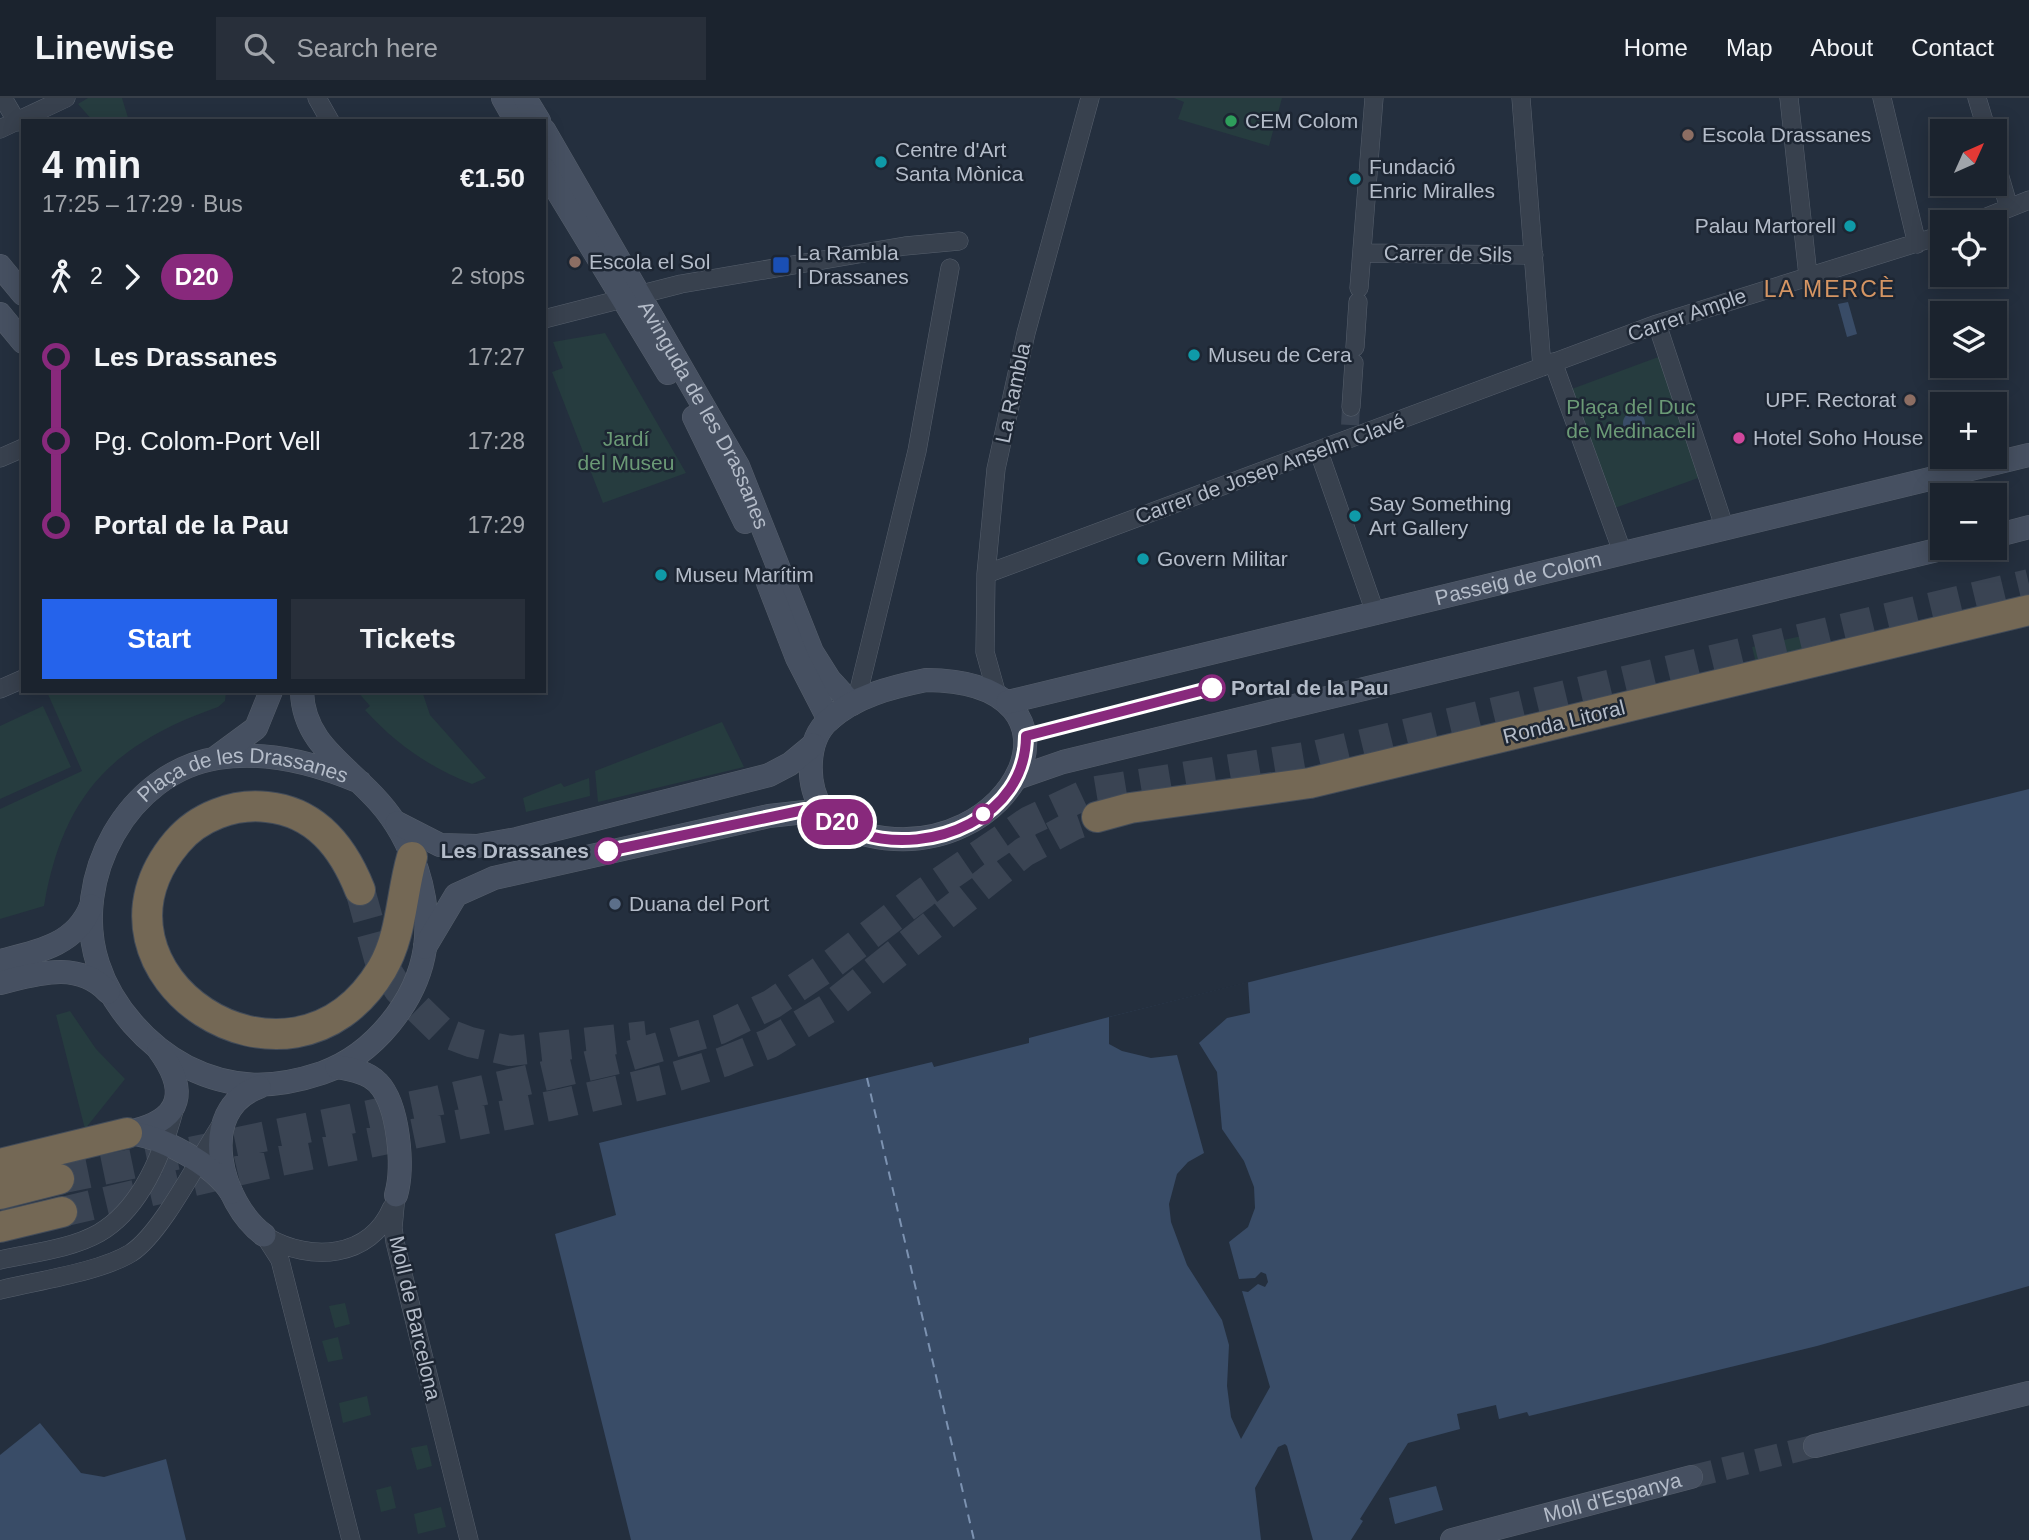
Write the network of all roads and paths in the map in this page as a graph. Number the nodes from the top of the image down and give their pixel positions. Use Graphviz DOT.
graph roads {
  1 [pos="3,98"];
  2 [pos="66,98"];
  3 [pos="317,98"];
  4 [pos="503,98"];
  5 [pos="525,98"];
  6 [pos="1090,98"];
  7 [pos="1374,98"];
  8 [pos="1521,98"];
  9 [pos="1789,98"];
  10 [pos="1882,98"];
  11 [pos="1977,98"];
  12 [pos="22,119"];
  13 [pos="329,119"];
  14 [pos="515,119"];
  15 [pos="538,119"];
  16 [pos="1983,119"];
  17 [pos="8,126"];
  18 [pos="546,134"];
  19 [pos="546,172"];
  20 [pos="2006,196"];
  21 [pos="2029,200"];
  22 [pos="2009,208"];
  23 [pos="2004,210"];
  24 [pos="1930,239"];
  25 [pos="959,241"];
  26 [pos="1917,244"];
  27 [pos="1362,253"];
  28 [pos="1534,255"];
  29 [pos="950,268"];
  30 [pos="6,269"];
  31 [pos="1808,276"];
  32 [pos="21,291"];
  33 [pos="630,297"];
  34 [pos="0,314"];
  35 [pos="546,318"];
  36 [pos="1657,324"];
  37 [pos="21,340"];
  38 [pos="1548,364"];
  39 [pos="1351,423"];
  40 [pos="21,449"];
  41 [pos="1319,452"];
  42 [pos="2029,455"];
  43 [pos="0,458"];
  44 [pos="2029,527"];
  45 [pos="1725,529"];
  46 [pos="2007,533"];
  47 [pos="1930,552"];
  48 [pos="1623,554"];
  49 [pos="986,574"];
  50 [pos="2029,610"];
  51 [pos="1376,615"];
  52 [pos="21,680"];
  53 [pos="0,690"];
  54 [pos="270,693"];
  55 [pos="302,693"];
  56 [pos="1002,698"];
  57 [pos="854,703"];
  58 [pos="829,720"];
  59 [pos="813,745"];
  60 [pos="216,758"];
  61 [pos="1017,778"];
  62 [pos="360,782"];
  63 [pos="822,810"];
  64 [pos="1097,817"];
  65 [pos="397,823"];
  66 [pos="412,857"];
  67 [pos="360,890"];
  68 [pos="92,903"];
  69 [pos="425,948"];
  70 [pos="0,961"];
  71 [pos="0,983"];
  72 [pos="115,999"];
  73 [pos="157,1048"];
  74 [pos="337,1067"];
  75 [pos="259,1087"];
  76 [pos="175,1107"];
  77 [pos="221,1125"];
  78 [pos="127,1133"];
  79 [pos="166,1143"];
  80 [pos="196,1162"];
  81 [pos="0,1164"];
  82 [pos="59,1179"];
  83 [pos="0,1194"];
  84 [pos="396,1195"];
  85 [pos="235,1198"];
  86 [pos="62,1212"];
  87 [pos="0,1227"];
  88 [pos="264,1235"];
  89 [pos="0,1260"];
  90 [pos="0,1290"];
  91 [pos="2029,1393"];
  92 [pos="1815,1446"];
  93 [pos="1691,1477"];
  94 [pos="351,1540"];
  95 [pos="469,1540"];
  96 [pos="1452,1540"];
  1 -- 17 [label="street"];
  2 -- 12 [label="street"];
  3 -- 13 [label="street"];
  4 -- 14 [label="main road"];
  5 -- 15 [label="main road"];
  6 -- 49 [label="street, La Rambla"];
  7 -- 27 [label="street"];
  8 -- 28 [label="street"];
  9 -- 31 [label="street"];
  10 -- 26 [label="street"];
  11 -- 16 [label="street"];
  18 -- 33 [label="main road, Avinguda de les Drassanes"];
  19 -- 33 [label="main road, Avinguda de les Drassanes"];
  20 -- 22 [label="street"];
  21 -- 22 [label="street"];
  22 -- 23 [label="street"];
  24 -- 26 [label="street, Carrer Ample"];
  25 -- 33 [label="street"];
  26 -- 31 [label="street, Carrer Ample"];
  27 -- 28 [label="street, Carrer de Sils"];
  27 -- 39 [label="street"];
  28 -- 38 [label="street"];
  29 -- 57 [label="street"];
  30 -- 32 [label="main road"];
  31 -- 36 [label="street, Carrer Ample"];
  33 -- 35 [label="street"];
  33 -- 57 [label="main road, Avinguda de les Drassanes"];
  33 -- 58 [label="main road, Avinguda de les Drassanes"];
  34 -- 37 [label="main road"];
  36 -- 38 [label="street, Carrer Ample"];
  36 -- 45 [label="street"];
  38 -- 39 [label="street, Carrer de Josep Anselm Clavé"];
  38 -- 48 [label="street"];
  39 -- 41 [label="street, Carrer de Josep Anselm Clavé"];
  40 -- 43 [label="street"];
  41 -- 49 [label="street, Carrer de Josep Anselm Clavé"];
  41 -- 51 [label="street"];
  42 -- 45 [label="main road, Passeig de Colom"];
  44 -- 46 [label="main road"];
  45 -- 48 [label="main road, Passeig de Colom"];
  47 -- 61 [label="main road"];
  48 -- 51 [label="main road, Passeig de Colom"];
  49 -- 56 [label="street, La Rambla"];
  50 -- 64 [label="highway, Ronda Litoral"];
  51 -- 56 [label="main road, Passeig de Colom"];
  52 -- 53 [label="street"];
  54 -- 60 [label="main road"];
  55 -- 62 [label="main road"];
  56 -- 57 [label="main road"];
  56 -- 61 [label="main road"];
  57 -- 58 [label="main road"];
  58 -- 59 [label="main road"];
  59 -- 63 [label="main road"];
  59 -- 65 [label="main road"];
  60 -- 62 [label="main road, Plaça de les Drassanes"];
  60 -- 68 [label="main road, Plaça de les Drassanes"];
  61 -- 63 [label="main road"];
  62 -- 65 [label="main road, Plaça de les Drassanes"];
  63 -- 69 [label="main road"];
  65 -- 66 [label="main road, Plaça de les Drassanes"];
  66 -- 67 [label="highway"];
  66 -- 69 [label="main road, Plaça de les Drassanes"];
  68 -- 70 [label="main road"];
  68 -- 72 [label="main road, Plaça de les Drassanes"];
  69 -- 74 [label="main road, Plaça de les Drassanes"];
  71 -- 72 [label="main road"];
  72 -- 73 [label="main road, Plaça de les Drassanes"];
  73 -- 75 [label="main road, Plaça de les Drassanes"];
  73 -- 76 [label="main road"];
  74 -- 75 [label="main road, Plaça de les Drassanes"];
  74 -- 84 [label="main road"];
  75 -- 77 [label="main road"];
  76 -- 78 [label="main road"];
  76 -- 79 [label="street"];
  77 -- 80 [label="street"];
  77 -- 85 [label="main road"];
  78 -- 79 [label="main road"];
  78 -- 81 [label="highway"];
  79 -- 80 [label="main road"];
  79 -- 89 [label="street"];
  80 -- 85 [label="main road"];
  80 -- 90 [label="street"];
  82 -- 83 [label="highway"];
  84 -- 88 [label="street, Moll de Barcelona"];
  84 -- 95 [label="street, Moll de Barcelona"];
  85 -- 88 [label="main road"];
  86 -- 87 [label="highway"];
  88 -- 94 [label="street"];
  91 -- 92 [label="main road"];
  93 -- 96 [label="main road, Moll d'Espanya"];
}
